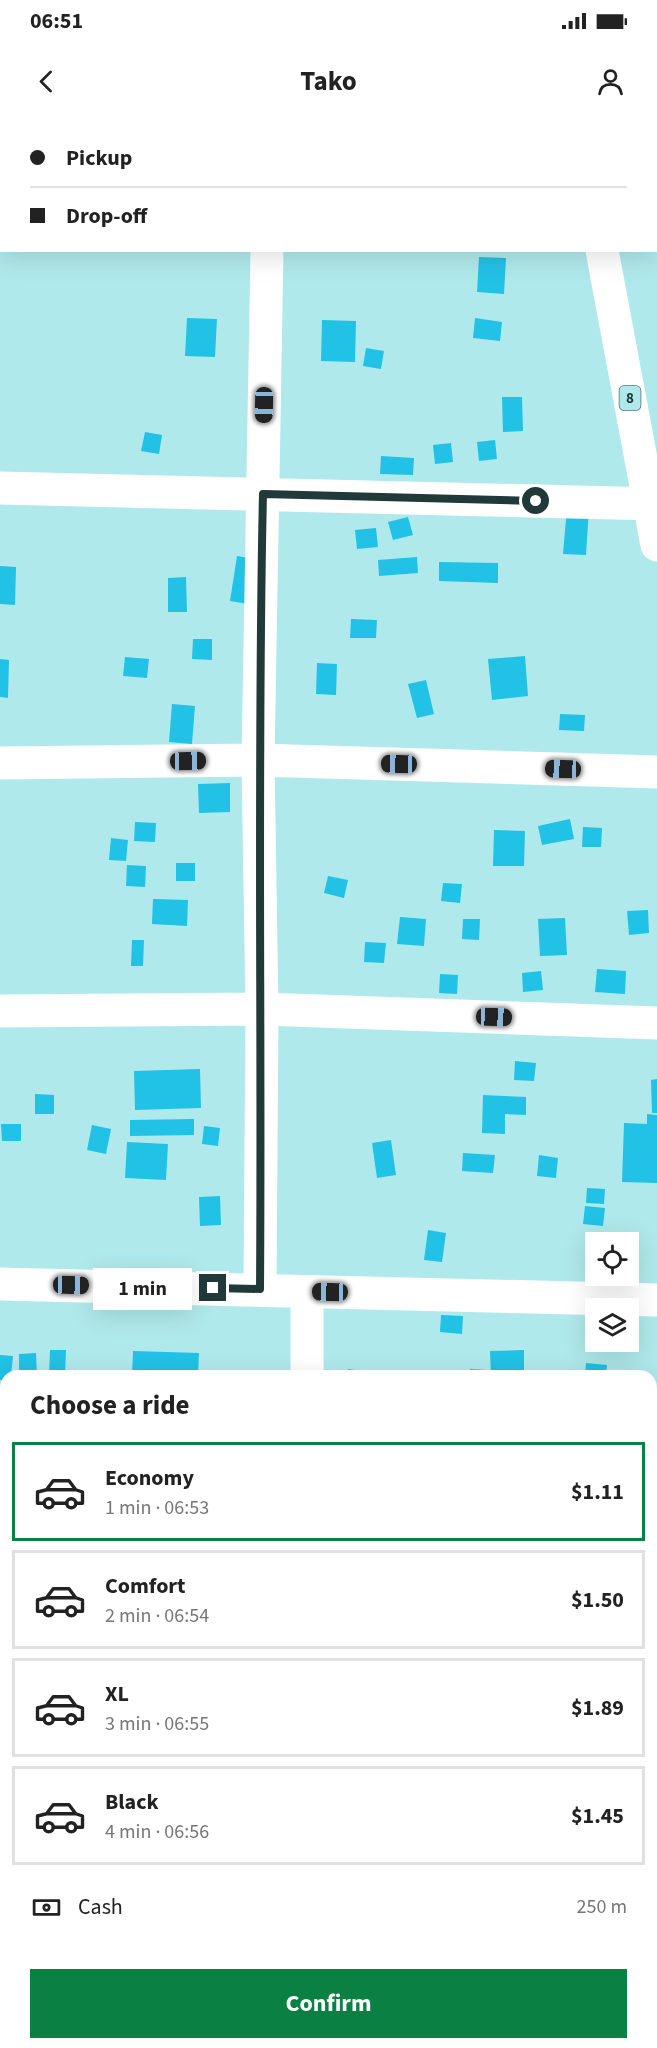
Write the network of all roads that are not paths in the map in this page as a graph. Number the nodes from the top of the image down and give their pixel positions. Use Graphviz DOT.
graph roads {
  1 [pos="267,252"];
  2 [pos="602,252"];
  3 [pos="0,488"];
  4 [pos="263,494"];
  5 [pos="653,504"];
  6 [pos="657,545"];
  7 [pos="258,760"];
  8 [pos="0,764"];
  9 [pos="657,772"];
  10 [pos="262,1009"];
  11 [pos="0,1011"];
  12 [pos="657,1023"];
  13 [pos="0,1284"];
  14 [pos="260,1289"];
  15 [pos="307,1292"];
  16 [pos="657,1300"];
  17 [pos="307,1370"];
  1 -- 4 [label="street"];
  2 -- 5 [label="street, 8"];
  3 -- 4 [label="street"];
  4 -- 5 [label="street"];
  4 -- 7 [label="street"];
  5 -- 6 [label="street, 8"];
  7 -- 8 [label="street"];
  7 -- 9 [label="street"];
  7 -- 10 [label="street"];
  10 -- 11 [label="street"];
  10 -- 12 [label="street"];
  10 -- 14 [label="street"];
  13 -- 14 [label="street"];
  14 -- 15 [label="street"];
  15 -- 16 [label="street"];
  15 -- 17 [label="street"];
}
